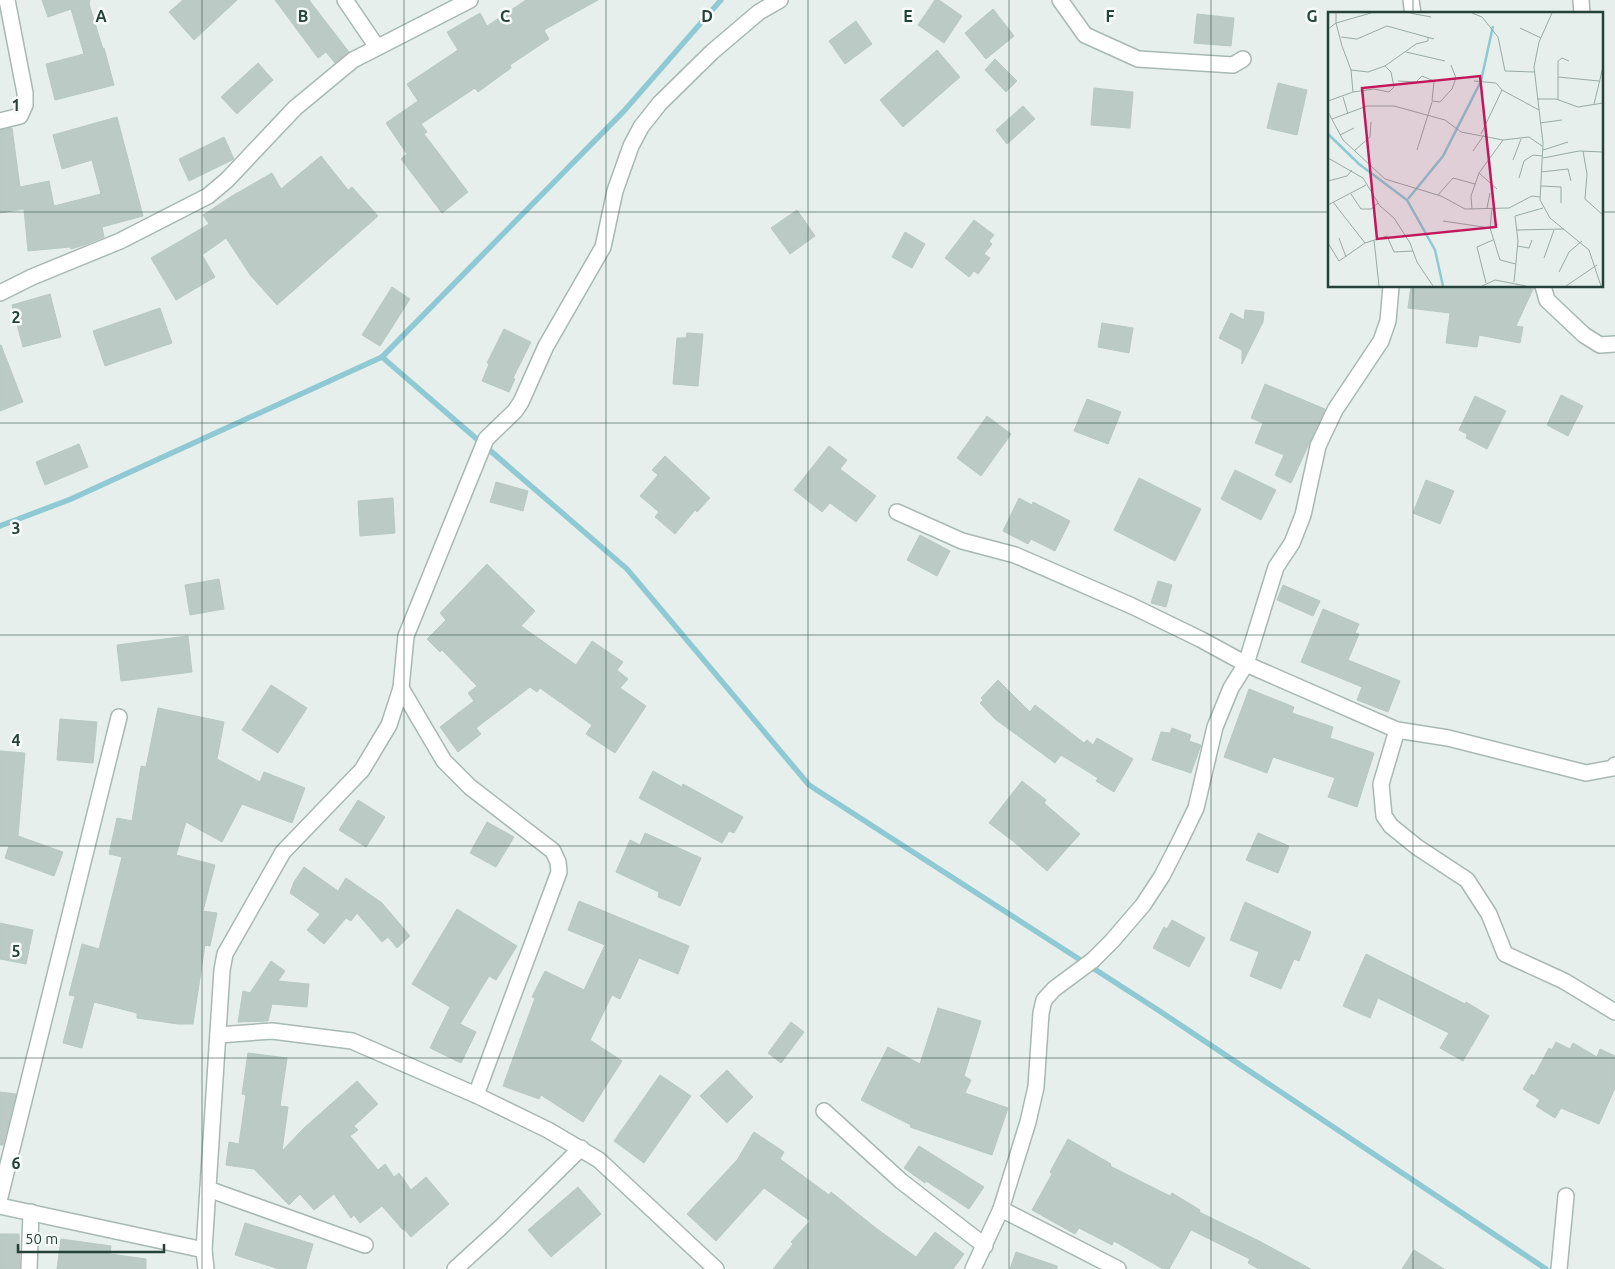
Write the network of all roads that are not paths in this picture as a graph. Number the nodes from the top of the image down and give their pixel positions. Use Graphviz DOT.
graph roads {
  1 [pos="7,0"];
  2 [pos="345,0"];
  3 [pos="470,0"];
  4 [pos="780,0"];
  5 [pos="1060,0"];
  6 [pos="377,47"];
  7 [pos="1243,59"];
  8 [pos="0,121"];
  9 [pos="1391,288"];
  10 [pos="1544,288"];
  11 [pos="0,293"];
  12 [pos="1615,344"];
  13 [pos="897,512"];
  14 [pos="1246,664"];
  15 [pos="401,688"];
  16 [pos="119,717"];
  17 [pos="1397,730"];
  18 [pos="1615,765"];
  19 [pos="1615,1012"];
  20 [pos="218,1035"];
  21 [pos="476,1095"];
  22 [pos="824,1111"];
  23 [pos="582,1148"];
  24 [pos="208,1189"];
  25 [pos="1566,1196"];
  26 [pos="0,1197"];
  27 [pos="0,1206"];
  28 [pos="1002,1209"];
  29 [pos="31,1212"];
  30 [pos="365,1245"];
  31 [pos="984,1246"];
  32 [pos="204,1250"];
  33 [pos="29,1269"];
  34 [pos="206,1269"];
  35 [pos="455,1269"];
  36 [pos="716,1269"];
  37 [pos="973,1269"];
  38 [pos="1118,1269"];
  39 [pos="1558,1269"];
  1 -- 8 [label="street"];
  2 -- 6 [label="street"];
  3 -- 6 [label="street"];
  4 -- 15 [label="street"];
  5 -- 7 [label="street"];
  6 -- 11 [label="street"];
  9 -- 14 [label="street"];
  10 -- 12 [label="street"];
  13 -- 14 [label="street"];
  14 -- 17 [label="street"];
  14 -- 28 [label="street"];
  15 -- 20 [label="street"];
  15 -- 21 [label="street"];
  16 -- 26 [label="street"];
  17 -- 18 [label="street"];
  17 -- 19 [label="street"];
  20 -- 21 [label="street"];
  20 -- 24 [label="street"];
  21 -- 23 [label="street"];
  22 -- 31 [label="street"];
  23 -- 35 [label="street"];
  23 -- 36 [label="street"];
  24 -- 30 [label="street"];
  24 -- 32 [label="street"];
  25 -- 39 [label="street"];
  27 -- 29 [label="street"];
  28 -- 31 [label="street"];
  28 -- 38 [label="street"];
  29 -- 32 [label="street"];
  29 -- 33 [label="street"];
  31 -- 37 [label="street"];
  32 -- 34 [label="street"];
}
